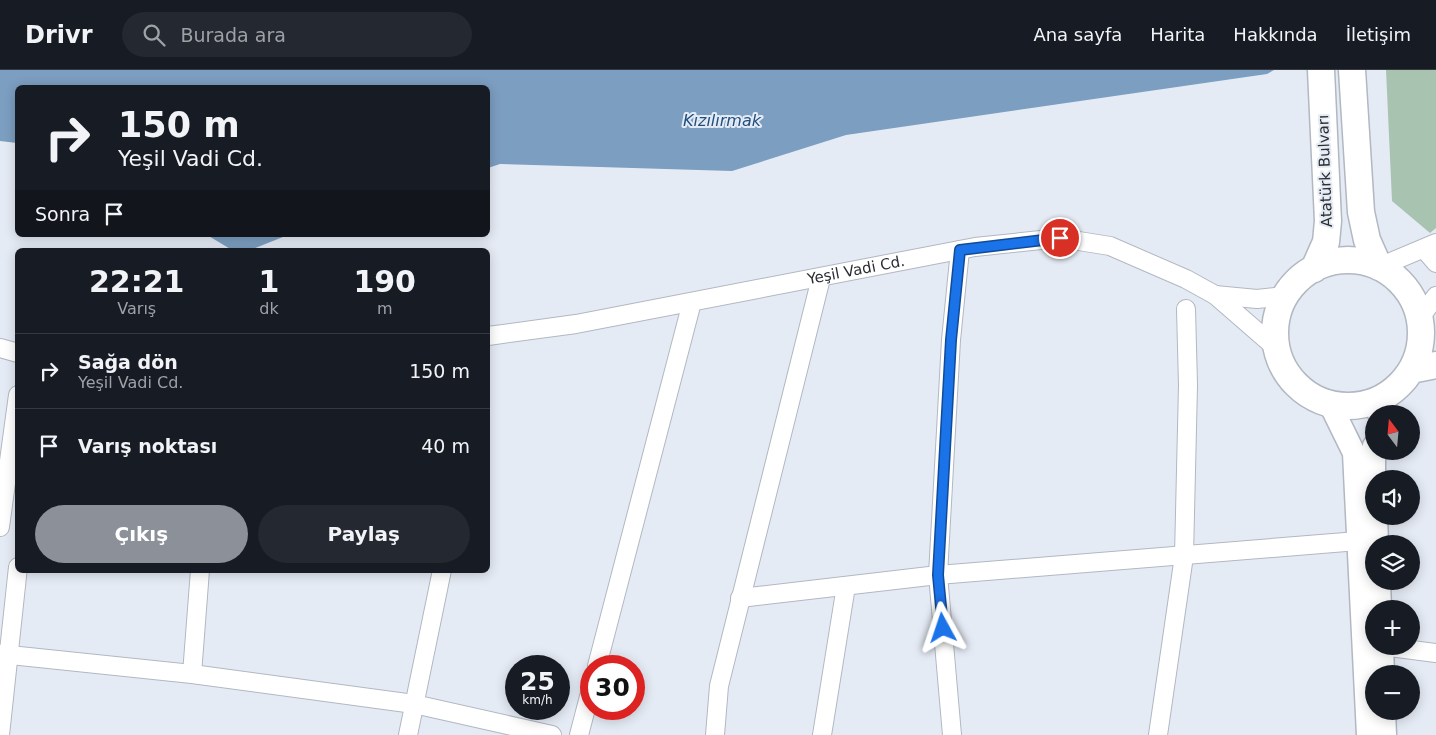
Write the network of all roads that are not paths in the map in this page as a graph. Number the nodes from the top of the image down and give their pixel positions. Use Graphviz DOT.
graph roads {
  1 [pos="1322,70"];
  2 [pos="1352,70"];
  3 [pos="1430,246"];
  4 [pos="960,250"];
  5 [pos="1436,263"];
  6 [pos="1379,267"];
  7 [pos="1314,269"];
  8 [pos="820,278"];
  9 [pos="1215,295"];
  10 [pos="1285,296"];
  11 [pos="1436,296"];
  12 [pos="692,302"];
  13 [pos="1186,310"];
  14 [pos="1428,321"];
  15 [pos="490,340"];
  16 [pos="0,348"];
  17 [pos="1276,348"];
  18 [pos="15,353"];
  19 [pos="1424,368"];
  20 [pos="1330,404"];
  21 [pos="1365,405"];
  22 [pos="1382,405"];
  23 [pos="15,418"];
  24 [pos="0,527"];
  25 [pos="1367,535"];
  26 [pos="1365,542"];
  27 [pos="1184,556"];
  28 [pos="17,573"];
  29 [pos="200,573"];
  30 [pos="441,573"];
  31 [pos="938,575"];
  32 [pos="846,586"];
  33 [pos="1368,590"];
  34 [pos="740,598"];
  35 [pos="1420,651"];
  36 [pos="1436,653"];
  37 [pos="3,654"];
  38 [pos="600,655"];
  39 [pos="192,674"];
  40 [pos="414,704"];
  41 [pos="583,720"];
  42 [pos="1384,720"];
  43 [pos="0,735"];
  44 [pos="408,735"];
  45 [pos="552,735"];
  46 [pos="579,735"];
  47 [pos="715,735"];
  48 [pos="822,735"];
  49 [pos="952,735"];
  50 [pos="1158,735"];
  51 [pos="1368,735"];
  52 [pos="1385,735"];
  1 -- 7 [label="highway, Atatürk Bulvarı"];
  2 -- 6 [label="highway"];
  3 -- 5 [label="street"];
  3 -- 6 [label="street"];
  4 -- 8 [label="street, Yeşil Vadi Cd."];
  4 -- 9 [label="street, Yeşil Vadi Cd."];
  4 -- 31 [label="street"];
  6 -- 7 [label="highway, Atatürk Bulvarı"];
  6 -- 14 [label="highway, Atatürk Bulvarı"];
  7 -- 10 [label="highway, Atatürk Bulvarı"];
  8 -- 12 [label="street, Yeşil Vadi Cd."];
  8 -- 34 [label="street"];
  9 -- 10 [label="street"];
  9 -- 17 [label="street"];
  10 -- 17 [label="highway, Atatürk Bulvarı"];
  11 -- 14 [label="street"];
  12 -- 15 [label="street, Yeşil Vadi Cd."];
  12 -- 38 [label="street"];
  13 -- 27 [label="street"];
  14 -- 19 [label="highway, Atatürk Bulvarı"];
  16 -- 18 [label="street"];
  17 -- 20 [label="highway, Atatürk Bulvarı"];
  19 -- 22 [label="highway, Atatürk Bulvarı"];
  20 -- 21 [label="highway, Atatürk Bulvarı"];
  20 -- 25 [label="main road"];
  23 -- 24 [label="street"];
  26 -- 27 [label="street"];
  27 -- 31 [label="street"];
  27 -- 50 [label="street"];
  28 -- 37 [label="street"];
  29 -- 39 [label="street"];
  30 -- 40 [label="street"];
  31 -- 32 [label="street"];
  31 -- 49 [label="street"];
  32 -- 34 [label="street"];
  32 -- 48 [label="street"];
  33 -- 51 [label="main road"];
  34 -- 47 [label="street"];
  35 -- 36 [label="street"];
  37 -- 39 [label="street"];
  37 -- 43 [label="street"];
  39 -- 40 [label="street"];
  40 -- 44 [label="street"];
  40 -- 45 [label="street"];
  41 -- 46 [label="street"];
  42 -- 52 [label="main road"];
}
